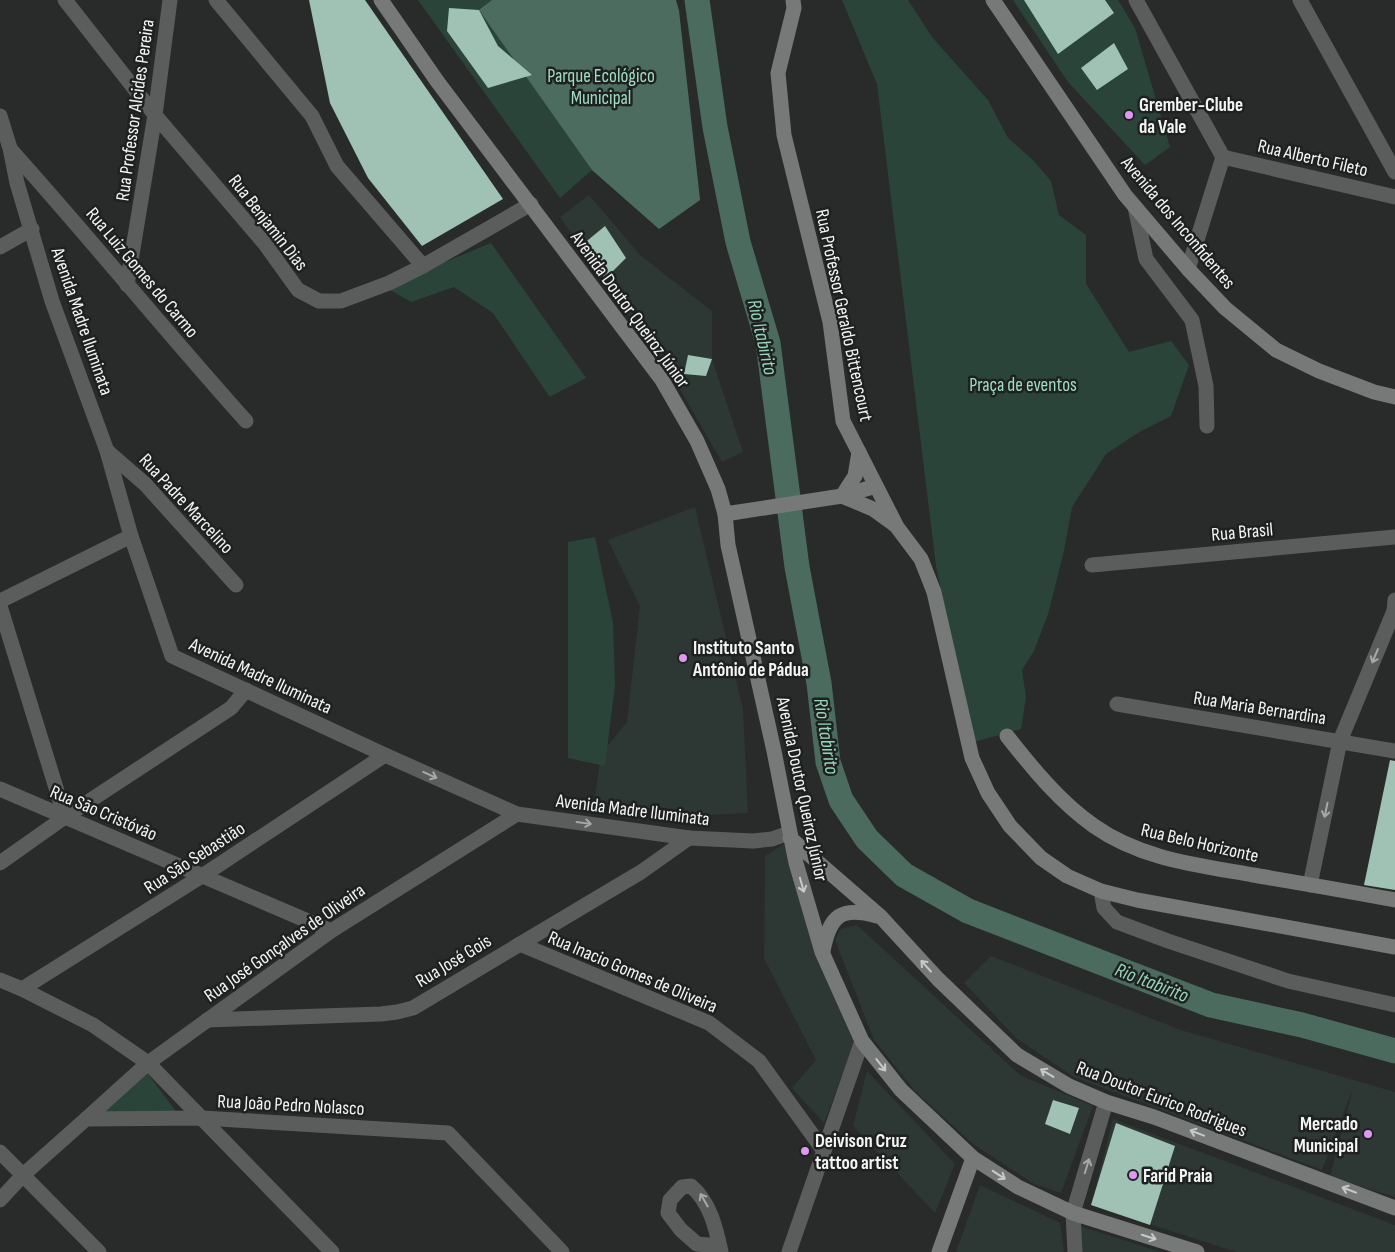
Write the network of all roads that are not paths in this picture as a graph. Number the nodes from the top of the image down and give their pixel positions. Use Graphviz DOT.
graph roads {
  1 [pos="65,0"];
  2 [pos="170,0"];
  3 [pos="216,0"];
  4 [pos="381,0"];
  5 [pos="794,0"];
  6 [pos="993,0"];
  7 [pos="1136,0"];
  8 [pos="1300,0"];
  9 [pos="155,115"];
  10 [pos="0,116"];
  11 [pos="10,148"];
  12 [pos="1223,157"];
  13 [pos="1395,172"];
  14 [pos="1395,197"];
  15 [pos="530,204"];
  16 [pos="1136,207"];
  17 [pos="32,229"];
  18 [pos="0,247"];
  19 [pos="423,266"];
  20 [pos="1188,269"];
  21 [pos="127,285"];
  22 [pos="1395,397"];
  23 [pos="246,421"];
  24 [pos="1207,426"];
  25 [pos="107,451"];
  26 [pos="859,452"];
  27 [pos="876,486"];
  28 [pos="836,497"];
  29 [pos="725,514"];
  30 [pos="897,527"];
  31 [pos="131,536"];
  32 [pos="1395,537"];
  33 [pos="1092,565"];
  34 [pos="236,585"];
  35 [pos="0,601"];
  36 [pos="0,606"];
  37 [pos="1395,607"];
  38 [pos="246,690"];
  39 [pos="1117,704"];
  40 [pos="1007,736"];
  41 [pos="1340,740"];
  42 [pos="1395,751"];
  43 [pos="385,755"];
  44 [pos="0,789"];
  45 [pos="517,814"];
  46 [pos="64,817"];
  47 [pos="790,836"];
  48 [pos="689,838"];
  49 [pos="0,863"];
  50 [pos="202,876"];
  51 [pos="1310,885"];
  52 [pos="1101,891"];
  53 [pos="1395,900"];
  54 [pos="881,917"];
  55 [pos="331,931"];
  56 [pos="520,944"];
  57 [pos="1395,947"];
  58 [pos="822,952"];
  59 [pos="0,980"];
  60 [pos="22,989"];
  61 [pos="1395,1005"];
  62 [pos="207,1020"];
  63 [pos="862,1041"];
  64 [pos="148,1063"];
  65 [pos="1106,1102"];
  66 [pos="202,1118"];
  67 [pos="86,1119"];
  68 [pos="824,1151"];
  69 [pos="0,1152"];
  70 [pos="973,1158"];
  71 [pos="23,1175"];
  72 [pos="0,1200"];
  73 [pos="1395,1208"];
  74 [pos="1073,1212"];
  75 [pos="99,1252"];
  76 [pos="332,1252"];
  77 [pos="562,1252"];
  78 [pos="789,1252"];
  79 [pos="939,1252"];
  80 [pos="1075,1252"];
  81 [pos="1197,1252"];
  1 -- 9 [label="street, Rua Benjamin Dias"];
  2 -- 9 [label="street, Rua Professor Alcides Pereira"];
  3 -- 19 [label="street"];
  4 -- 15 [label="main road, Avenida Doutor Queiroz Júnior"];
  5 -- 26 [label="main road, Rua Professor Geraldo Bittencourt"];
  6 -- 16 [label="main road, Avenida dos Inconfidentes"];
  7 -- 12 [label="street"];
  8 -- 13 [label="street"];
  9 -- 19 [label="street, Rua Benjamin Dias"];
  9 -- 21 [label="street, Rua Professor Alcides Pereira"];
  10 -- 11 [label="street, Avenida Madre Iluminata"];
  11 -- 17 [label="street, Avenida Madre Iluminata"];
  11 -- 21 [label="street, Rua Luiz Gomes do Carmo"];
  12 -- 14 [label="street, Rua Alberto Fileto"];
  12 -- 20 [label="street"];
  15 -- 19 [label="street, Rua Benjamin Dias"];
  15 -- 29 [label="main road, Avenida Doutor Queiroz Júnior"];
  16 -- 20 [label="main road, Avenida dos Inconfidentes"];
  16 -- 24 [label="street"];
  17 -- 18 [label="street"];
  17 -- 25 [label="street, Avenida Madre Iluminata"];
  20 -- 22 [label="main road, Avenida dos Inconfidentes"];
  21 -- 23 [label="street, Rua Luiz Gomes do Carmo"];
  25 -- 31 [label="street, Avenida Madre Iluminata"];
  25 -- 34 [label="street, Rua Padre Marcelino"];
  26 -- 27 [label="main road, Rua Professor Geraldo Bittencourt"];
  26 -- 28 [label="main road"];
  27 -- 28 [label="main road"];
  27 -- 30 [label="main road, Rua Professor Geraldo Bittencourt"];
  28 -- 29 [label="main road"];
  28 -- 30 [label="main road"];
  29 -- 47 [label="main road, Avenida Doutor Queiroz Júnior"];
  30 -- 52 [label="main road, Rua Professor Geraldo Bittencourt"];
  31 -- 35 [label="street"];
  31 -- 38 [label="street, Avenida Madre Iluminata"];
  32 -- 33 [label="street, Rua Brasil"];
  36 -- 46 [label="street"];
  37 -- 41 [label="street, one-way"];
  38 -- 43 [label="street, Avenida Madre Iluminata"];
  38 -- 46 [label="street"];
  39 -- 41 [label="street, Rua Maria Bernardina"];
  40 -- 51 [label="main road, Rua Belo Horizonte"];
  41 -- 42 [label="street, Rua Maria Bernardina"];
  41 -- 51 [label="street, one-way"];
  43 -- 45 [label="street, Avenida Madre Iluminata, one-way"];
  43 -- 50 [label="street, Rua São Sebastião"];
  44 -- 46 [label="street, Rua São Cristóvão"];
  45 -- 48 [label="street, Avenida Madre Iluminata, one-way"];
  45 -- 55 [label="street, Rua José Gonçalves de Oliveira"];
  46 -- 49 [label="street"];
  46 -- 50 [label="street, Rua São Cristóvão"];
  47 -- 48 [label="street, Avenida Madre Iluminata"];
  47 -- 54 [label="main road, Rua Doutor Eurico Rodrigues"];
  47 -- 58 [label="main road, Avenida Doutor Queiroz Júnior, one-way"];
  48 -- 56 [label="street, Rua José Gois"];
  50 -- 55 [label="street, Rua São Cristóvão"];
  50 -- 60 [label="street, Rua São Sebastião"];
  51 -- 53 [label="main road, Rua Belo Horizonte"];
  52 -- 57 [label="main road, Rua Professor Geraldo Bittencourt"];
  52 -- 61 [label="street"];
  54 -- 58 [label="main road"];
  65 -- 54 [label="main road, Rua Doutor Eurico Rodrigues, one-way"];
  55 -- 62 [label="street, Rua José Gonçalves de Oliveira"];
  56 -- 62 [label="street, Rua José Gois"];
  56 -- 68 [label="street, Rua Inacio Gomes de Oliveira"];
  58 -- 63 [label="main road, Avenida Doutor Queiroz Júnior"];
  59 -- 60 [label="street"];
  60 -- 64 [label="street"];
  62 -- 64 [label="street, Rua José Gonçalves de Oliveira"];
  63 -- 68 [label="street"];
  63 -- 70 [label="main road, Avenida Doutor Queiroz Júnior, one-way"];
  64 -- 66 [label="street"];
  64 -- 67 [label="street, Rua José Gonçalves de Oliveira"];
  73 -- 65 [label="main road, Rua Doutor Eurico Rodrigues, one-way"];
  74 -- 65 [label="street, one-way"];
  66 -- 67 [label="street, Rua João Pedro Nolasco"];
  66 -- 76 [label="street"];
  66 -- 77 [label="street, Rua João Pedro Nolasco"];
  67 -- 71 [label="street"];
  68 -- 78 [label="street"];
  69 -- 71 [label="street"];
  70 -- 74 [label="main road, Avenida Doutor Queiroz Júnior, one-way"];
  70 -- 79 [label="main road"];
  71 -- 72 [label="street"];
  71 -- 75 [label="street"];
  74 -- 80 [label="street"];
  74 -- 81 [label="main road, Avenida Doutor Queiroz Júnior, one-way"];
}
